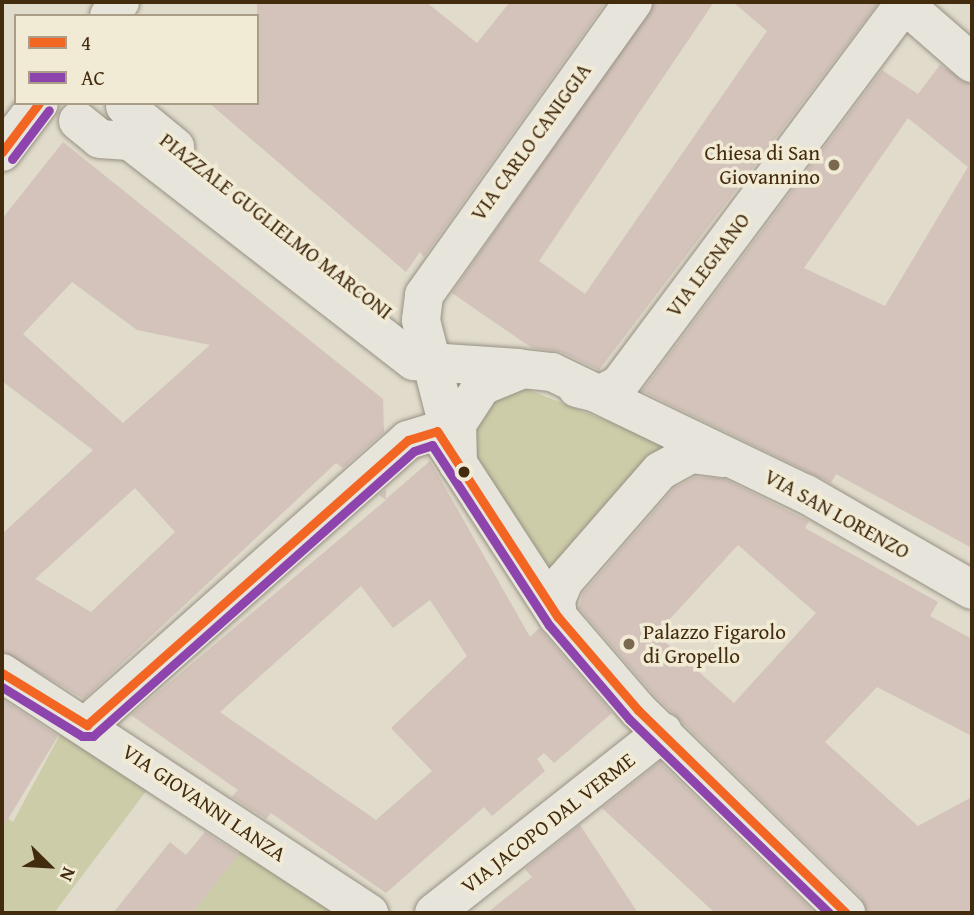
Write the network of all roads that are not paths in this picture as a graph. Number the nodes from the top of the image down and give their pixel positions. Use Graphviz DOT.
graph roads {
  1 [pos="633,2"];
  2 [pos="904,3"];
  3 [pos="972,63"];
  4 [pos="37,105"];
  5 [pos="125,106"];
  6 [pos="78,121"];
  7 [pos="2,152"];
  8 [pos="430,282"];
  9 [pos="376,318"];
  10 [pos="425,356"];
  11 [pos="523,369"];
  12 [pos="569,384"];
  13 [pos="443,433"];
  14 [pos="740,462"];
  15 [pos="459,468"];
  16 [pos="972,590"];
  17 [pos="558,617"];
  18 [pos="2,673"];
  19 [pos="87,725"];
  20 [pos="663,732"];
  21 [pos="369,913"];
  22 [pos="434,913"];
  23 [pos="846,913"];
  1 -- 8 [label="street, VIA CARLO CANIGGIA"];
  2 -- 3 [label="street"];
  2 -- 12 [label="street, VIA LEGNANO"];
  4 -- 7 [label="street"];
  5 -- 9 [label="street, PIAZZALE GUGLIELMO MARCONI"];
  6 -- 9 [label="street"];
  8 -- 9 [label="street"];
  8 -- 10 [label="street, PIAZZALE GUGLIELMO MARCONI"];
  9 -- 10 [label="street, PIAZZALE GUGLIELMO MARCONI"];
  10 -- 11 [label="street"];
  10 -- 13 [label="street, PIAZZALE GUGLIELMO MARCONI"];
  10 -- 15 [label="street, PIAZZALE GUGLIELMO MARCONI"];
  11 -- 12 [label="street"];
  11 -- 15 [label="street, PIAZZALE GUGLIELMO MARCONI"];
  12 -- 14 [label="street, VIA SAN LORENZO"];
  13 -- 15 [label="street, PIAZZALE GUGLIELMO MARCONI"];
  13 -- 19 [label="street"];
  14 -- 16 [label="street, VIA SAN LORENZO"];
  14 -- 17 [label="street"];
  15 -- 17 [label="street, PIAZZALE GUGLIELMO MARCONI"];
  17 -- 20 [label="street, PIAZZALE GUGLIELMO MARCONI"];
  18 -- 19 [label="street, VIA GIOVANNI LANZA"];
  19 -- 21 [label="street, VIA GIOVANNI LANZA"];
  20 -- 22 [label="street, VIA JACOPO DAL VERME"];
  20 -- 23 [label="street, PIAZZALE GUGLIELMO MARCONI"];
}
